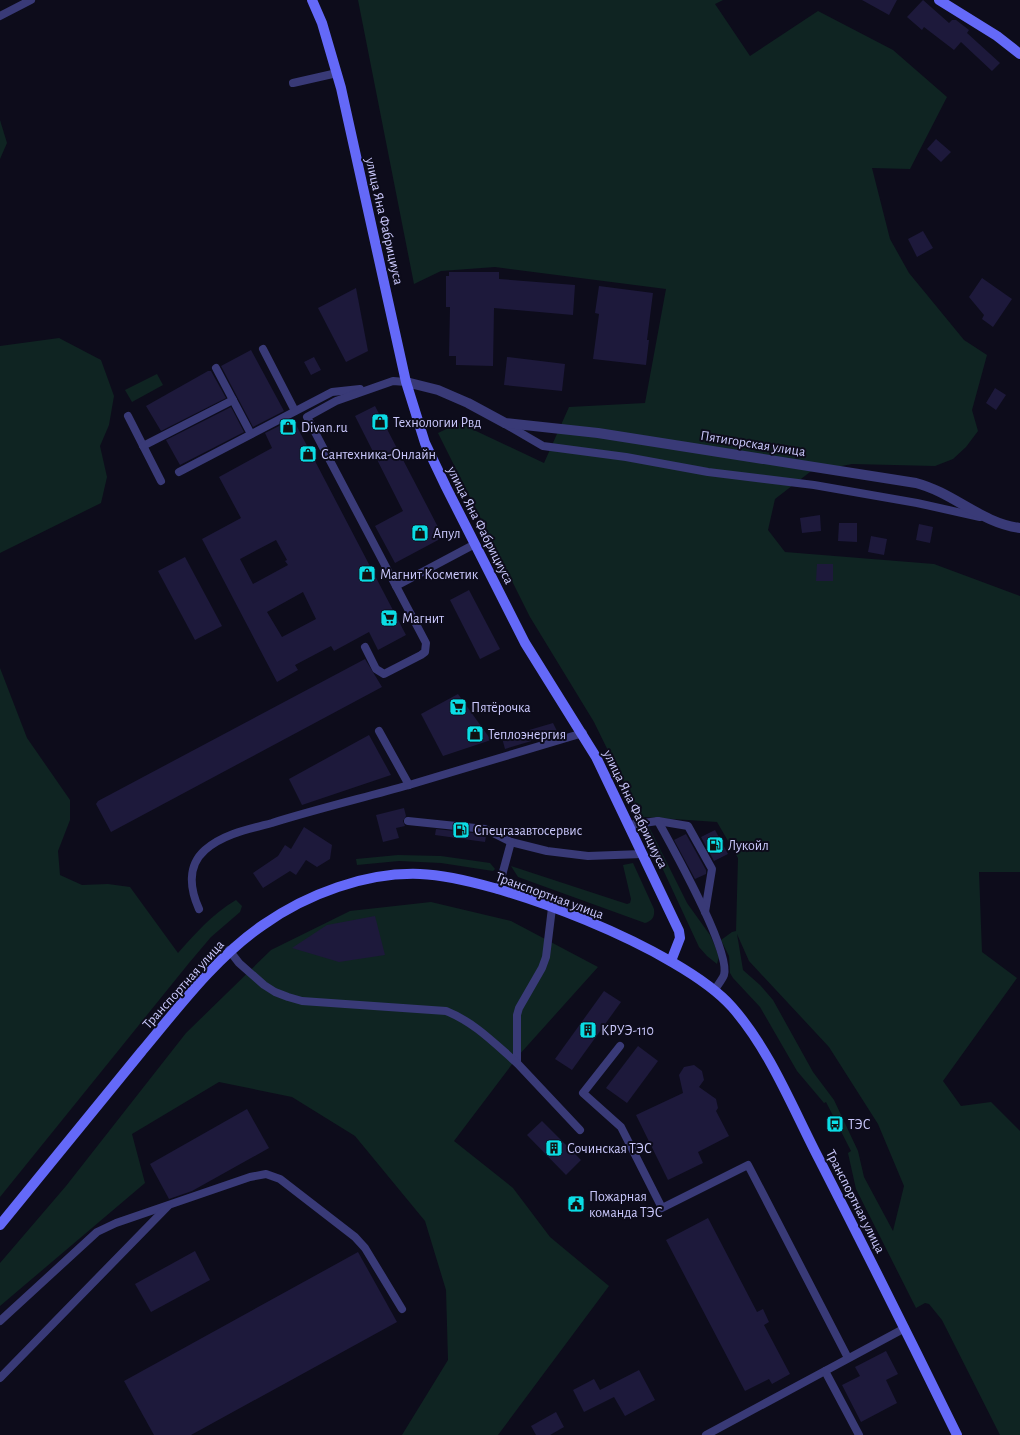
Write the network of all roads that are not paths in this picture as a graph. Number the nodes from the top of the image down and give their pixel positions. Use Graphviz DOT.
graph roads {
  1 [pos="31,0"];
  2 [pos="312,0"];
  3 [pos="939,0"];
  4 [pos="0,16"];
  5 [pos="1020,54"];
  6 [pos="337,73"];
  7 [pos="293,83"];
  8 [pos="262,349"];
  9 [pos="216,368"];
  10 [pos="406,382"];
  11 [pos="373,388"];
  12 [pos="233,400"];
  13 [pos="295,411"];
  14 [pos="128,416"];
  15 [pos="505,424"];
  16 [pos="251,434"];
  17 [pos="143,446"];
  18 [pos="178,472"];
  19 [pos="161,481"];
  20 [pos="988,519"];
  21 [pos="1020,528"];
  22 [pos="475,544"];
  23 [pos="396,586"];
  24 [pos="365,647"];
  25 [pos="379,731"];
  26 [pos="583,733"];
  27 [pos="409,785"];
  28 [pos="408,821"];
  29 [pos="658,821"];
  30 [pos="628,825"];
  31 [pos="511,842"];
  32 [pos="642,854"];
  33 [pos="498,890"];
  34 [pos="199,908"];
  35 [pos="552,908"];
  36 [pos="705,913"];
  37 [pos="229,950"];
  38 [pos="671,961"];
  39 [pos="714,991"];
  40 [pos="620,1046"];
  41 [pos="517,1063"];
  42 [pos="580,1130"];
  43 [pos="170,1204"];
  44 [pos="0,1225"];
  45 [pos="402,1309"];
  46 [pos="0,1321"];
  47 [pos="905,1328"];
  48 [pos="848,1358"];
  49 [pos="825,1371"];
  50 [pos="0,1378"];
  51 [pos="706,1435"];
  52 [pos="859,1435"];
  53 [pos="957,1435"];
  1 -- 4 [label="lane"];
  2 -- 6 [label="main road, улица Яна Фабрициуса"];
  3 -- 5 [label="main road"];
  6 -- 7 [label="lane"];
  6 -- 10 [label="main road, улица Яна Фабрициуса"];
  8 -- 13 [label="lane"];
  9 -- 12 [label="lane"];
  10 -- 11 [label="lane"];
  10 -- 15 [label="street, Пятигорская улица"];
  10 -- 22 [label="main road, улица Яна Фабрициуса"];
  11 -- 13 [label="lane"];
  11 -- 23 [label="lane"];
  12 -- 16 [label="lane"];
  12 -- 17 [label="lane"];
  13 -- 16 [label="lane"];
  14 -- 17 [label="lane"];
  15 -- 20 [label="lane, Пятигорская улица"];
  15 -- 20 [label="street, Пятигорская улица"];
  16 -- 18 [label="lane"];
  17 -- 19 [label="lane"];
  20 -- 21 [label="street, Пятигорская улица"];
  22 -- 23 [label="lane"];
  22 -- 26 [label="main road, улица Яна Фабрициуса"];
  23 -- 24 [label="lane"];
  25 -- 27 [label="lane"];
  26 -- 27 [label="lane"];
  26 -- 30 [label="main road, улица Яна Фабрициуса"];
  27 -- 34 [label="lane"];
  28 -- 31 [label="lane"];
  29 -- 30 [label="lane"];
  29 -- 36 [label="lane"];
  29 -- 36 [label="lane"];
  30 -- 32 [label="main road, улица Яна Фабрициуса"];
  31 -- 32 [label="lane"];
  31 -- 33 [label="lane"];
  32 -- 38 [label="main road, улица Яна Фабрициуса"];
  33 -- 35 [label="main road, Транспортная улица"];
  33 -- 37 [label="main road, Транспортная улица"];
  35 -- 38 [label="main road, Транспортная улица"];
  35 -- 41 [label="lane"];
  36 -- 39 [label="lane"];
  37 -- 41 [label="lane"];
  37 -- 44 [label="main road, Транспортная улица"];
  38 -- 39 [label="main road, Транспортная улица"];
  39 -- 47 [label="main road, Транспортная улица"];
  40 -- 48 [label="lane"];
  41 -- 42 [label="lane"];
  43 -- 45 [label="lane"];
  43 -- 46 [label="lane"];
  43 -- 50 [label="lane"];
  47 -- 48 [label="lane"];
  47 -- 53 [label="main road, Транспортная улица"];
  48 -- 49 [label="lane"];
  49 -- 51 [label="lane"];
  49 -- 52 [label="lane"];
}
